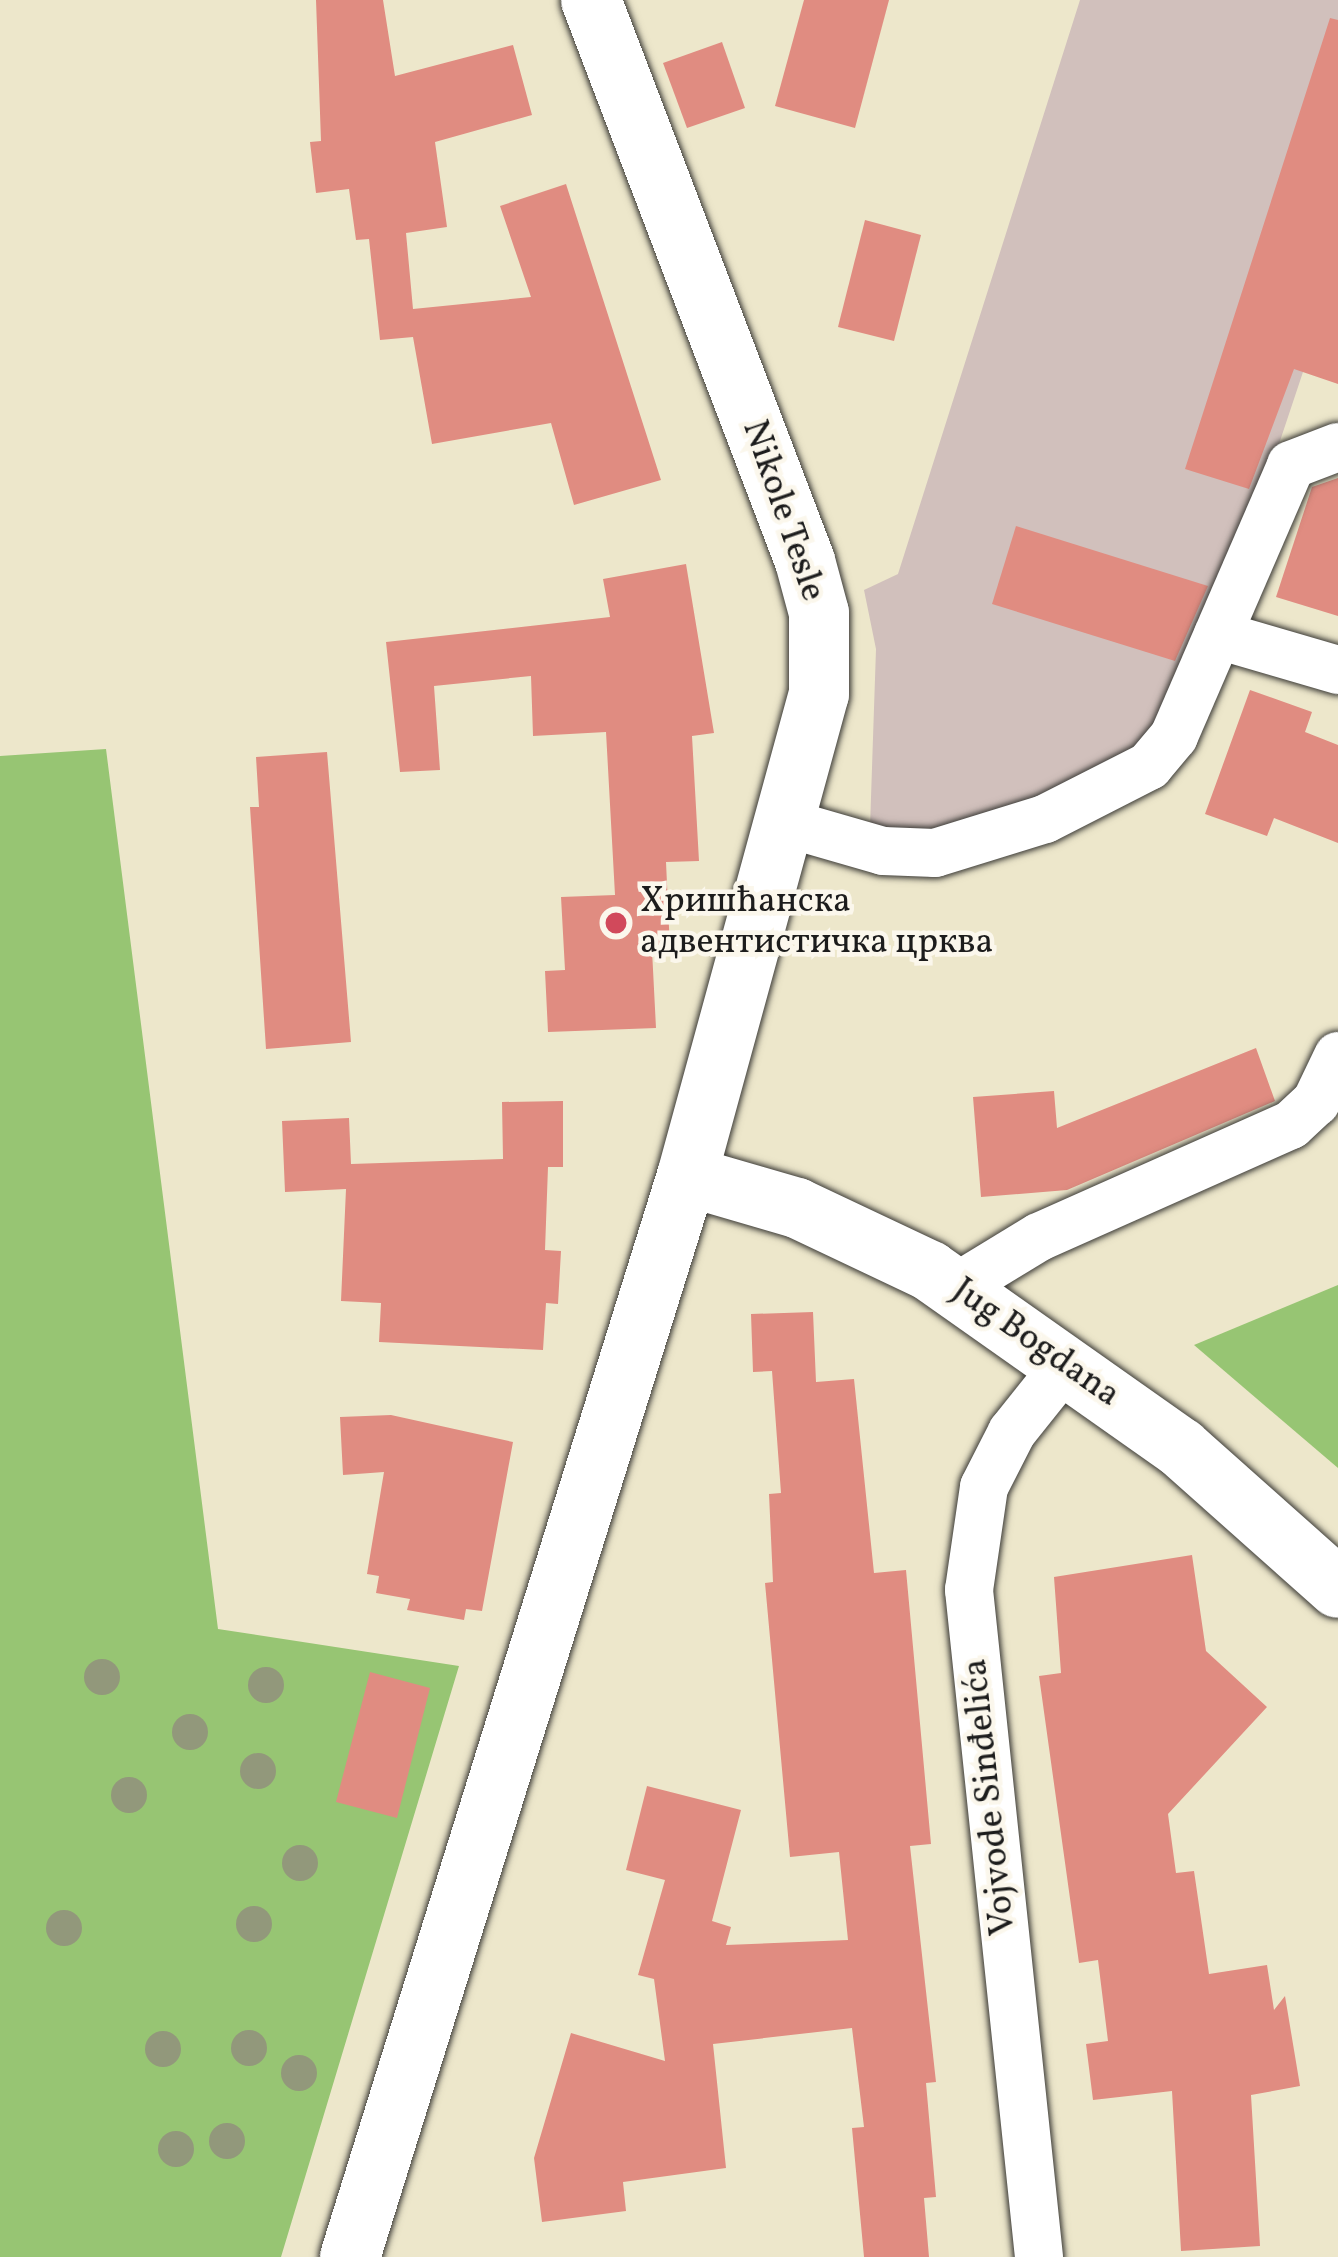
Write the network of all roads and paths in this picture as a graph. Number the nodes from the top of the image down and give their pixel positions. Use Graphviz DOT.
graph roads {
  1 [pos="591,0"];
  2 [pos="1338,447"];
  3 [pos="1218,635"];
  4 [pos="1338,670"];
  5 [pos="786,823"];
  6 [pos="1338,1056"];
  7 [pos="687,1176"];
  8 [pos="956,1288"];
  9 [pos="1067,1363"];
  10 [pos="1338,1588"];
  11 [pos="350,2257"];
  12 [pos="1039,2257"];
  1 -- 5 [label="street, Nikole Tesle"];
  2 -- 3 [label="street"];
  3 -- 4 [label="street"];
  3 -- 5 [label="street"];
  5 -- 7 [label="street, Nikole Tesle"];
  6 -- 8 [label="street"];
  7 -- 8 [label="street, Jug Bogdana"];
  7 -- 11 [label="street, Nikole Tesle"];
  8 -- 9 [label="street, Jug Bogdana"];
  9 -- 10 [label="street, Jug Bogdana"];
  9 -- 12 [label="street, Vojvode Sinđelića"];
}
